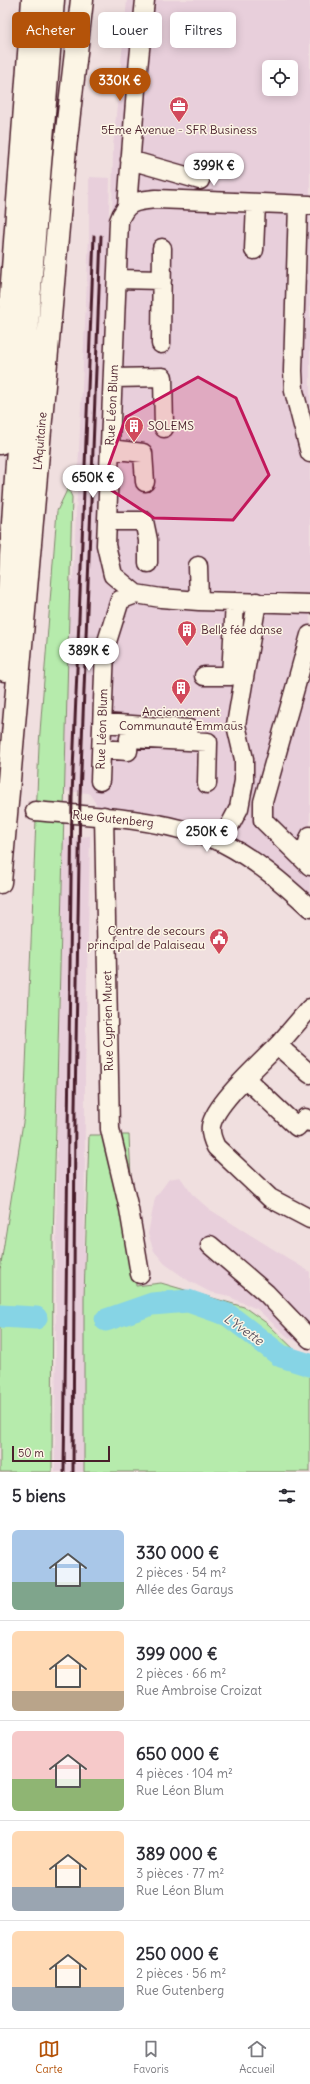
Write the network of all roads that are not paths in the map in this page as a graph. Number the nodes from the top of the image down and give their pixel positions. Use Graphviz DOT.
graph roads {
  1 [pos="33,0"];
  2 [pos="53,0"];
  3 [pos="82,0"];
  4 [pos="145,0"];
  5 [pos="130,160"];
  6 [pos="200,180"];
  7 [pos="256,204"];
  8 [pos="304,205"];
  9 [pos="127,207"];
  10 [pos="162,248"];
  11 [pos="254,250"];
  12 [pos="118,279"];
  13 [pos="162,280"];
  14 [pos="162,344"];
  15 [pos="114,378"];
  16 [pos="164,428"];
  17 [pos="0,443"];
  18 [pos="110,450"];
  19 [pos="310,453"];
  20 [pos="145,482"];
  21 [pos="107,521"];
  22 [pos="148,563"];
  23 [pos="198,566"];
  24 [pos="136,594"];
  25 [pos="199,600"];
  26 [pos="235,602"];
  27 [pos="257,602"];
  28 [pos="310,604"];
  29 [pos="310,635"];
  30 [pos="204,676"];
  31 [pos="103,723"];
  32 [pos="189,729"];
  33 [pos="102,749"];
  34 [pos="0,773"];
  35 [pos="100,780"];
  36 [pos="207,784"];
  37 [pos="35,811"];
  38 [pos="104,816"];
  39 [pos="310,836"];
  40 [pos="2,837"];
  41 [pos="221,842"];
  42 [pos="306,862"];
  43 [pos="0,882"];
  44 [pos="310,908"];
  45 [pos="310,1008"];
  46 [pos="279,1044"];
  47 [pos="310,1074"];
  48 [pos="246,1079"];
  49 [pos="310,1122"];
  50 [pos="310,1219"];
  51 [pos="210,1245"];
  52 [pos="140,1274"];
  53 [pos="310,1338"];
  1 -- 17 [label="highway"];
  2 -- 34 [label="highway"];
  3 -- 40 [label="highway, L'Aquitaine"];
  4 -- 5 [label="street"];
  5 -- 6 [label="street"];
  5 -- 9 [label="street"];
  7 -- 8 [label="street"];
  7 -- 9 [label="street"];
  7 -- 11 [label="street"];
  8 -- 19 [label="street"];
  9 -- 12 [label="street, Rue Léon Blum"];
  10 -- 13 [label="street"];
  12 -- 13 [label="street"];
  12 -- 15 [label="street, Rue Léon Blum"];
  13 -- 14 [label="street"];
  15 -- 16 [label="street"];
  15 -- 18 [label="street, Rue Léon Blum"];
  18 -- 20 [label="street"];
  18 -- 21 [label="street, Rue Léon Blum"];
  21 -- 22 [label="street"];
  21 -- 24 [label="street, Rue Léon Blum"];
  23 -- 25 [label="street"];
  24 -- 25 [label="street"];
  24 -- 31 [label="street, Rue Léon Blum"];
  25 -- 26 [label="street"];
  26 -- 27 [label="street"];
  26 -- 30 [label="street"];
  27 -- 28 [label="street"];
  27 -- 41 [label="street"];
  29 -- 42 [label="street"];
  31 -- 32 [label="street"];
  31 -- 33 [label="street, Rue Léon Blum"];
  33 -- 35 [label="street, Rue Léon Blum"];
  33 -- 36 [label="street"];
  37 -- 38 [label="street, Rue Gutenberg"];
  38 -- 41 [label="street, Rue Gutenberg"];
  38 -- 52 [label="street, Rue Cyprien Muret"];
  39 -- 42 [label="street"];
  40 -- 43 [label="highway, L'Aquitaine"];
  41 -- 44 [label="street, Rue Gutenberg"];
  45 -- 46 [label="street"];
  46 -- 47 [label="street"];
  46 -- 48 [label="street"];
  48 -- 49 [label="street"];
  48 -- 50 [label="street"];
  51 -- 53 [label="street"];
}
